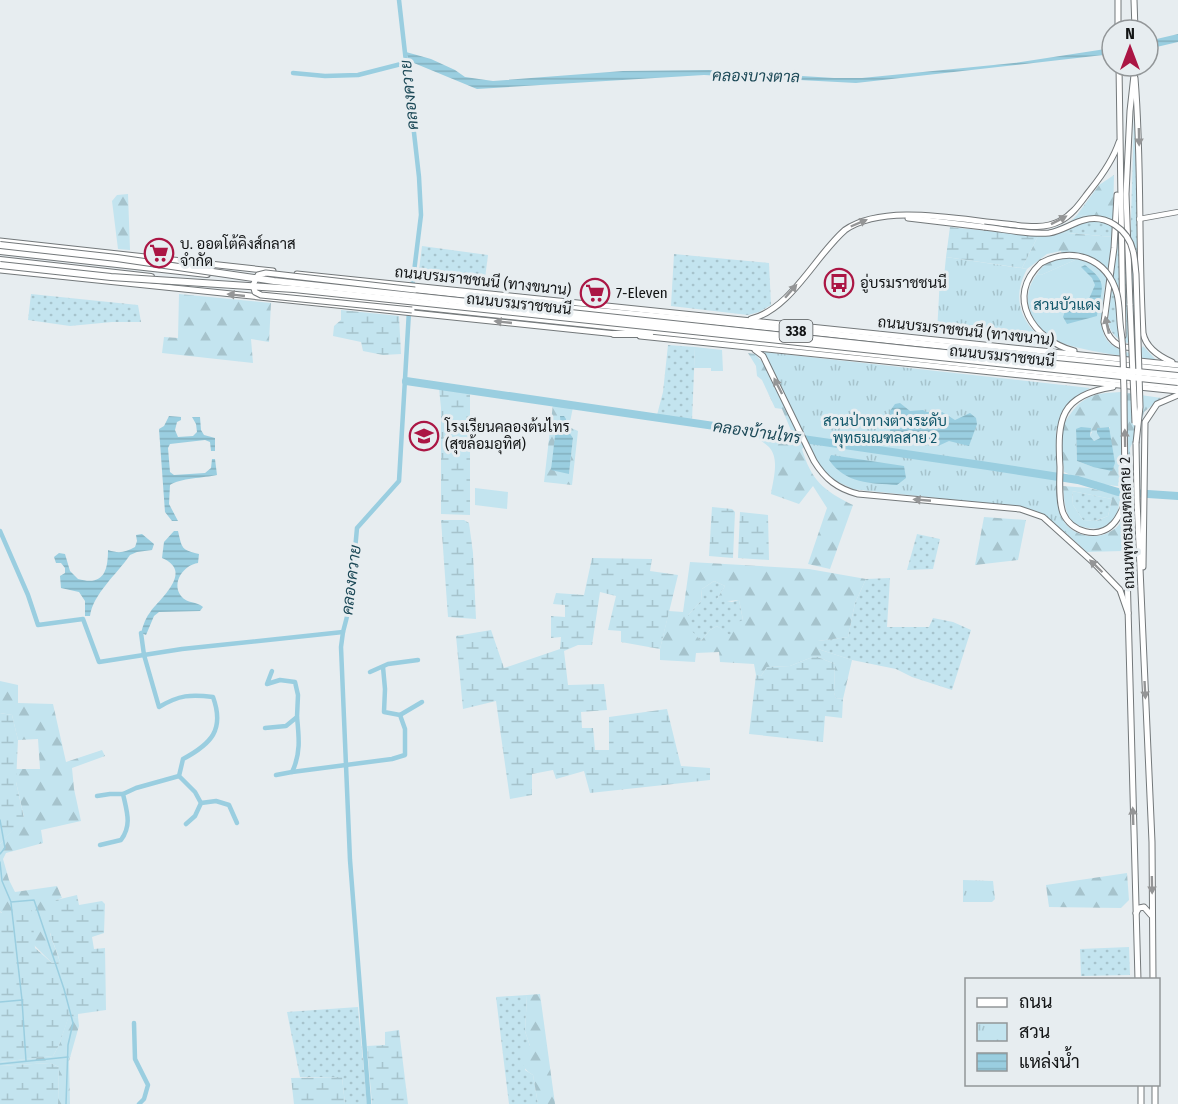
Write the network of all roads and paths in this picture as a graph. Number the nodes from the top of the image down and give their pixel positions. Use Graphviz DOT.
graph roads {
  1 [pos="1118,0"];
  2 [pos="1134,0"];
  3 [pos="1118,18"];
  4 [pos="1135,18"];
  5 [pos="1119,78"];
  6 [pos="1135,78"];
  7 [pos="1119,142"];
  8 [pos="1120,176"];
  9 [pos="1178,212"];
  10 [pos="898,214"];
  11 [pos="1139,219"];
  12 [pos="0,243"];
  13 [pos="0,251"];
  14 [pos="0,260"];
  15 [pos="0,265"];
  16 [pos="0,270"];
  17 [pos="414,290"];
  18 [pos="621,308"];
  19 [pos="412,309"];
  20 [pos="681,319"];
  21 [pos="744,320"];
  22 [pos="1143,333"];
  23 [pos="614,334"];
  24 [pos="684,334"];
  25 [pos="1123,338"];
  26 [pos="749,348"];
  27 [pos="1101,357"];
  28 [pos="1178,364"];
  29 [pos="1178,371"];
  30 [pos="1178,376"];
  31 [pos="1178,384"];
  32 [pos="1121,386"];
  33 [pos="1178,393"];
  34 [pos="1136,442"];
  35 [pos="1125,499"];
  36 [pos="1140,500"];
  37 [pos="1128,613"];
  38 [pos="1136,913"];
  39 [pos="1152,916"];
  40 [pos="1138,978"];
  41 [pos="1153,978"];
  42 [pos="1142,1086"];
  43 [pos="1154,1086"];
  44 [pos="1141,1104"];
  45 [pos="1155,1104"];
  1 -- 3 [label="main road"];
  2 -- 4 [label="main road"];
  5 -- 7 [label="main road, ถนนพุทธมณฑลสาย 2"];
  6 -- 11 [label="main road, one-way"];
  6 -- 34 [label="main road, ถนนพุทธมณฑลสาย 2, bridge"];
  7 -- 8 [label="main road, ถนนพุทธมณฑลสาย 2"];
  10 -- 7 [label="main road, one-way"];
  22 -- 8 [label="main road, one-way"];
  8 -- 25 [label="main road, ถนนพุทธมณฑลสาย 2, bridge"];
  9 -- 11 [label="street"];
  21 -- 10 [label="main road, one-way"];
  10 -- 34 [label="main road, bridge"];
  11 -- 22 [label="main road"];
  12 -- 17 [label="main road, ถนนบรมราชชนนี (ทางขนาน) / 338, bridge"];
  12 -- 30 [label="main road, 338, bridge"];
  13 -- 17 [label="main road, ถนนบรมราชชนนี / 338, bridge"];
  14 -- 19 [label="main road, ถนนบรมราชชนนี / 338, bridge"];
  15 -- 31 [label="main road, 338, bridge"];
  19 -- 16 [label="main road, 338, one-way, bridge"];
  17 -- 18 [label="main road, ถนนบรมราชชนนี (ทางขนาน) / 338"];
  17 -- 19 [label="main road, bridge"];
  17 -- 20 [label="main road, ถนนบรมราชชนนี / 338"];
  18 -- 20 [label="main road"];
  18 -- 21 [label="main road, ถนนบรมราชชนนี (ทางขนาน) / 338"];
  23 -- 19 [label="main road, 338, one-way"];
  19 -- 24 [label="main road, ถนนบรมราชชนนี / 338"];
  20 -- 29 [label="main road, ถนนบรมราชชนนี / 338"];
  21 -- 27 [label="main road, ถนนบรมราชชนนี (ทางขนาน) / 338"];
  22 -- 28 [label="main road"];
  23 -- 24 [label="main road"];
  23 -- 26 [label="main road, 338"];
  24 -- 31 [label="main road, ถนนบรมราชชนนี / 338"];
  25 -- 27 [label="main road, bridge"];
  35 -- 25 [label="main road, ถนนพุทธมณฑลสาย 2, one-way, bridge"];
  26 -- 32 [label="main road, 338"];
  37 -- 26 [label="main road, one-way"];
  27 -- 28 [label="main road, ถนนบรมราชชนนี (ทางขนาน) / 338"];
  32 -- 33 [label="main road, 338"];
  32 -- 35 [label="main road"];
  33 -- 36 [label="main road"];
  34 -- 36 [label="main road, ถนนพุทธมณฑลสาย 2"];
  35 -- 37 [label="main road, ถนนพุทธมณฑลสาย 2"];
  36 -- 39 [label="main road, one-way"];
  38 -- 37 [label="main road, ถนนพุทธมณฑลสาย 2, one-way"];
  38 -- 39 [label="main road"];
  38 -- 40 [label="main road, ถนนพุทธมณฑลสาย 2"];
  39 -- 41 [label="main road"];
  42 -- 44 [label="main road"];
  43 -- 45 [label="main road"];
}
